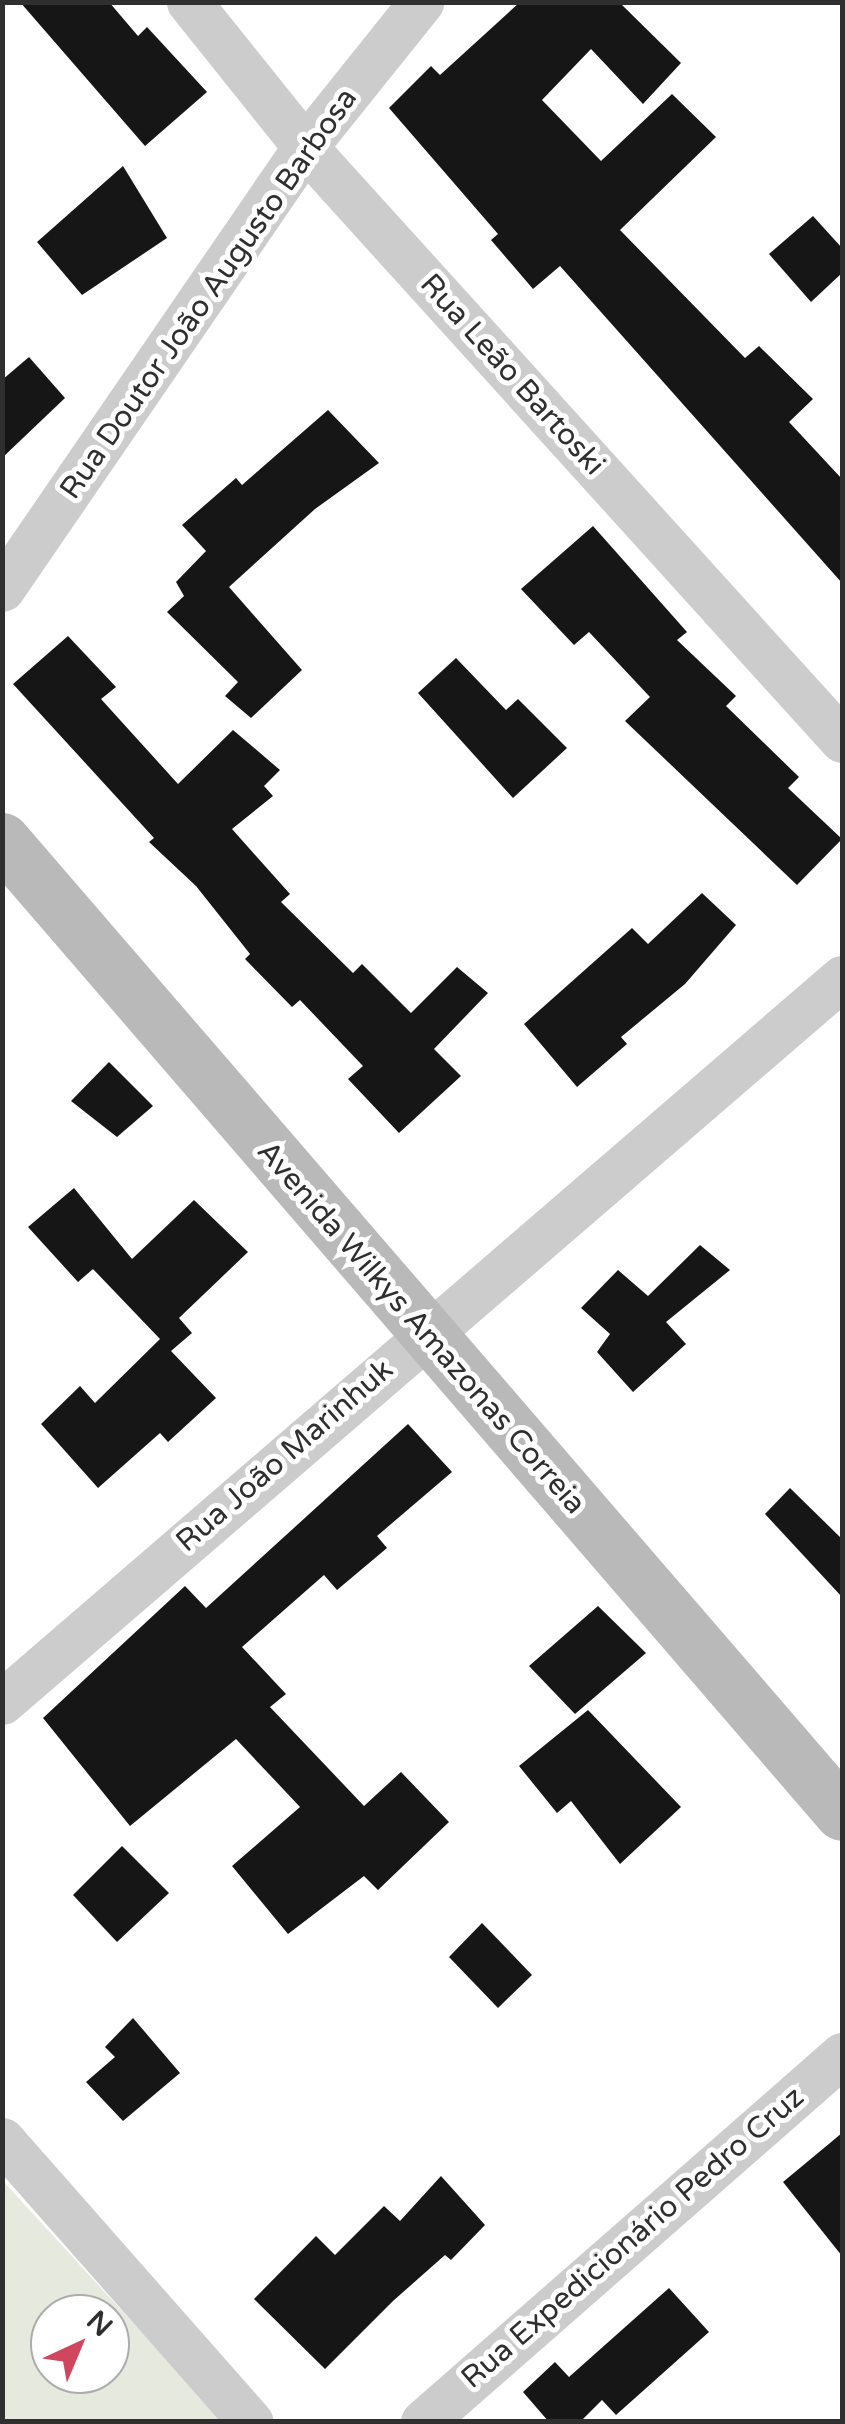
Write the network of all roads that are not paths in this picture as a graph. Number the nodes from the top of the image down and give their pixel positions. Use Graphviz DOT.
graph roads {
  1 [pos="189,2"];
  2 [pos="421,2"];
  3 [pos="305,147"];
  4 [pos="2,589"];
  5 [pos="842,740"];
  6 [pos="2,840"];
  7 [pos="842,978"];
  8 [pos="425,1334"];
  9 [pos="2,1702"];
  10 [pos="842,1813"];
  11 [pos="842,2055"];
  12 [pos="2,2140"];
  13 [pos="251,2422"];
  14 [pos="423,2422"];
  1 -- 3 [label="street, Rua Leão Bartoski"];
  2 -- 3 [label="street, Rua Doutor João Augusto Barbosa"];
  3 -- 4 [label="street, Rua Doutor João Augusto Barbosa"];
  3 -- 5 [label="street, Rua Leão Bartoski"];
  6 -- 8 [label="street, Avenida Wilkys Amazonas Correia"];
  7 -- 8 [label="street, Rua João Marinhuk"];
  8 -- 9 [label="street, Rua João Marinhuk"];
  8 -- 10 [label="street, Avenida Wilkys Amazonas Correia"];
  11 -- 14 [label="street, Rua Expedicionário Pedro Cruz"];
  12 -- 13 [label="street"];
}
